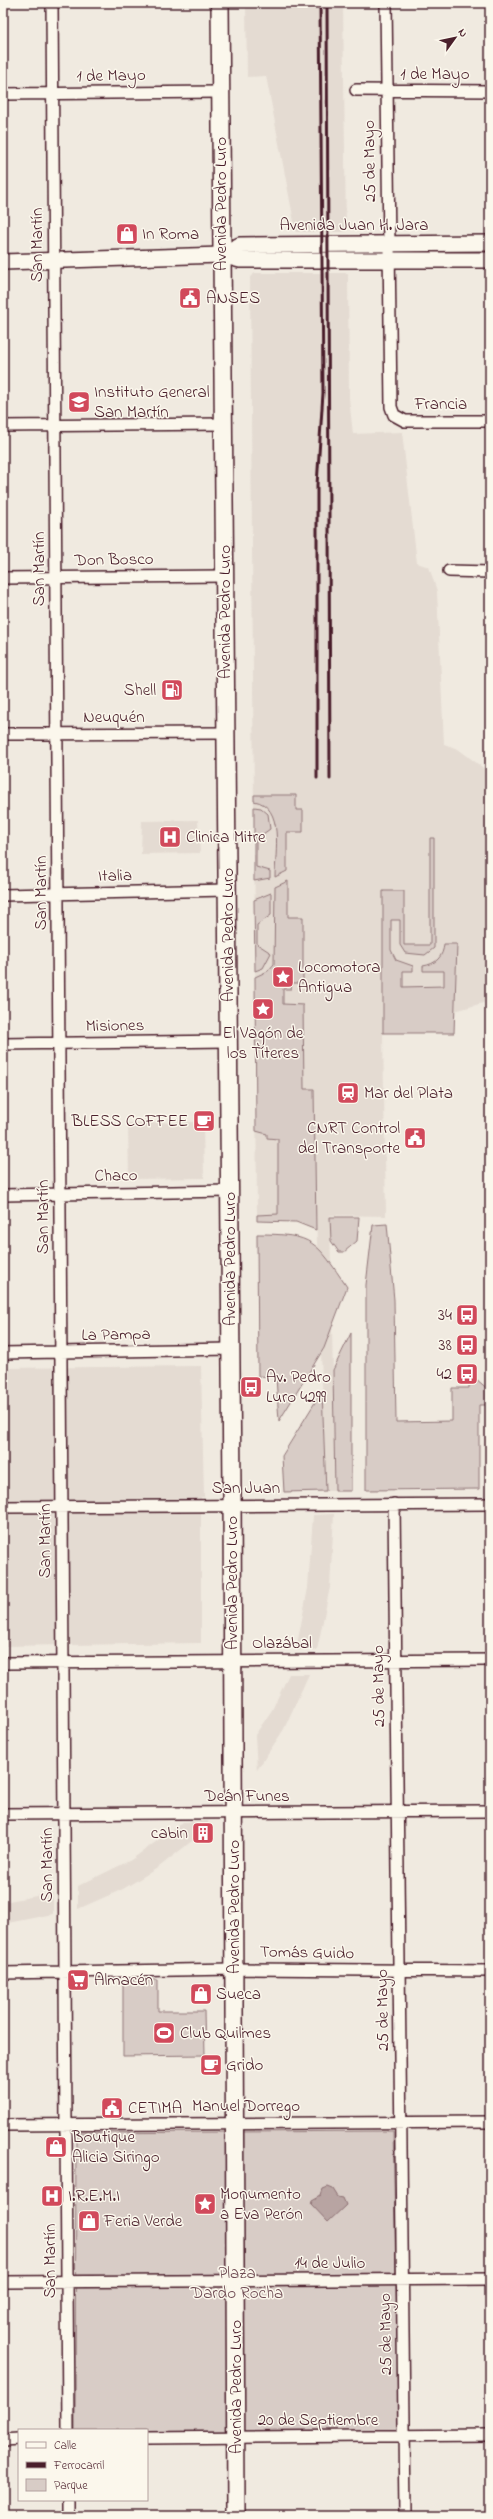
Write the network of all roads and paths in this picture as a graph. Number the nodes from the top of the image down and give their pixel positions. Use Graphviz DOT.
graph roads {
  1 [pos="52,3"];
  2 [pos="220,3"];
  3 [pos="386,3"];
  4 [pos="356,90"];
  5 [pos="386,91"];
  6 [pos="490,91"];
  7 [pos="220,92"];
  8 [pos="53,93"];
  9 [pos="3,94"];
  10 [pos="388,244"];
  11 [pos="490,244"];
  12 [pos="221,256"];
  13 [pos="388,260"];
  14 [pos="490,260"];
  15 [pos="54,261"];
  16 [pos="3,262"];
  17 [pos="394,414"];
  18 [pos="490,421"];
  19 [pos="224,424"];
  20 [pos="3,426"];
  21 [pos="55,426"];
  22 [pos="449,572"];
  23 [pos="490,572"];
  24 [pos="225,576"];
  25 [pos="3,578"];
  26 [pos="56,578"];
  27 [pos="226,733"];
  28 [pos="3,734"];
  29 [pos="57,734"];
  30 [pos="227,890"];
  31 [pos="58,894"];
  32 [pos="3,895"];
  33 [pos="228,1041"];
  34 [pos="59,1043"];
  35 [pos="3,1044"];
  36 [pos="229,1191"];
  37 [pos="60,1194"];
  38 [pos="3,1195"];
  39 [pos="231,1349"];
  40 [pos="3,1353"];
  41 [pos="61,1353"];
  42 [pos="394,1504"];
  43 [pos="490,1504"];
  44 [pos="232,1505"];
  45 [pos="3,1507"];
  46 [pos="61,1507"];
  47 [pos="232,1660"];
  48 [pos="490,1660"];
  49 [pos="395,1661"];
  50 [pos="63,1662"];
  51 [pos="3,1663"];
  52 [pos="490,1811"];
  53 [pos="397,1812"];
  54 [pos="233,1813"];
  55 [pos="3,1814"];
  56 [pos="64,1814"];
  57 [pos="234,1969"];
  58 [pos="399,1971"];
  59 [pos="490,1971"];
  60 [pos="3,1972"];
  61 [pos="65,1972"];
  62 [pos="401,2122"];
  63 [pos="490,2122"];
  64 [pos="234,2123"];
  65 [pos="66,2124"];
  66 [pos="3,2125"];
  67 [pos="403,2279"];
  68 [pos="490,2279"];
  69 [pos="235,2280"];
  70 [pos="3,2282"];
  71 [pos="67,2282"];
  72 [pos="68,2429"];
  73 [pos="490,2435"];
  74 [pos="405,2437"];
  75 [pos="148,2438"];
  76 [pos="236,2438"];
  77 [pos="18,2439"];
  78 [pos="3,2440"];
  79 [pos="68,2501"];
  80 [pos="68,2516"];
  81 [pos="236,2516"];
  82 [pos="405,2516"];
  1 -- 8 [label="street, San Martín"];
  2 -- 7 [label="main road, Avenida Pedro Luro"];
  3 -- 5 [label="street, 25 de Mayo"];
  4 -- 5 [label="street, 1 de Mayo"];
  5 -- 6 [label="street, 1 de Mayo"];
  5 -- 10 [label="street, 25 de Mayo"];
  7 -- 8 [label="street, 1 de Mayo"];
  7 -- 12 [label="main road, Avenida Pedro Luro"];
  8 -- 9 [label="street, 1 de Mayo"];
  8 -- 15 [label="street, San Martín"];
  10 -- 11 [label="main road, Avenida Juan H. Jara"];
  10 -- 12 [label="main road, Avenida Juan H. Jara"];
  10 -- 13 [label="street, 25 de Mayo"];
  12 -- 13 [label="main road, Avenida Juan H. Jara"];
  12 -- 15 [label="main road, Avenida Juan H. Jara"];
  12 -- 19 [label="main road, Avenida Pedro Luro"];
  13 -- 14 [label="main road, Avenida Juan H. Jara"];
  13 -- 17 [label="street, 25 de Mayo"];
  15 -- 16 [label="main road, Avenida Juan H. Jara"];
  15 -- 21 [label="street, San Martín"];
  17 -- 18 [label="street, Francia"];
  19 -- 21 [label="street"];
  19 -- 24 [label="main road, Avenida Pedro Luro"];
  20 -- 21 [label="street"];
  21 -- 26 [label="street, San Martín"];
  22 -- 23 [label="street"];
  24 -- 26 [label="street, Don Bosco"];
  24 -- 27 [label="main road, Avenida Pedro Luro"];
  25 -- 26 [label="street, Don Bosco"];
  26 -- 29 [label="street, San Martín"];
  27 -- 29 [label="street, Neuquén"];
  27 -- 30 [label="main road, Avenida Pedro Luro"];
  28 -- 29 [label="street, Neuquén"];
  29 -- 31 [label="street, San Martín"];
  30 -- 31 [label="street, Italia"];
  30 -- 33 [label="main road, Avenida Pedro Luro"];
  31 -- 32 [label="street, Italia"];
  31 -- 34 [label="street, San Martín"];
  33 -- 34 [label="street, Misiones"];
  33 -- 36 [label="main road, Avenida Pedro Luro"];
  34 -- 35 [label="street, Misiones"];
  34 -- 37 [label="street, San Martín"];
  36 -- 37 [label="street, Chaco"];
  36 -- 39 [label="main road, Avenida Pedro Luro"];
  37 -- 38 [label="street, Chaco"];
  37 -- 41 [label="street, San Martín"];
  39 -- 41 [label="street, La Pampa"];
  39 -- 44 [label="main road, Avenida Pedro Luro"];
  40 -- 41 [label="street, La Pampa"];
  41 -- 46 [label="street, San Martín"];
  42 -- 43 [label="street, San Juan"];
  42 -- 44 [label="street, San Juan"];
  42 -- 49 [label="street, 25 de Mayo"];
  44 -- 46 [label="street, San Juan"];
  44 -- 47 [label="main road, Avenida Pedro Luro"];
  45 -- 46 [label="street, San Juan"];
  46 -- 50 [label="street, San Martín"];
  47 -- 49 [label="street, Olazábal"];
  47 -- 50 [label="street, Olazábal"];
  47 -- 54 [label="main road, Avenida Pedro Luro"];
  48 -- 49 [label="street, Olazábal"];
  49 -- 53 [label="street, 25 de Mayo"];
  50 -- 51 [label="street, Olazábal"];
  50 -- 56 [label="street, San Martín"];
  52 -- 53 [label="street, Deán Funes"];
  53 -- 54 [label="street, Deán Funes"];
  53 -- 58 [label="street, 25 de Mayo"];
  54 -- 56 [label="street, Deán Funes"];
  54 -- 57 [label="main road, Avenida Pedro Luro"];
  55 -- 56 [label="street, Deán Funes"];
  56 -- 61 [label="street, San Martín"];
  57 -- 58 [label="street, Tomás Guido"];
  57 -- 61 [label="street, Tomás Guido"];
  57 -- 64 [label="main road, Avenida Pedro Luro"];
  58 -- 59 [label="street, Tomás Guido"];
  58 -- 62 [label="street, 25 de Mayo"];
  60 -- 61 [label="street, Tomás Guido"];
  61 -- 65 [label="street, San Martín"];
  62 -- 63 [label="street, Manuel Dorrego"];
  62 -- 64 [label="street, Manuel Dorrego"];
  62 -- 67 [label="street, 25 de Mayo"];
  64 -- 65 [label="street, Manuel Dorrego"];
  64 -- 69 [label="main road, Avenida Pedro Luro"];
  65 -- 66 [label="street, Manuel Dorrego"];
  65 -- 71 [label="street, San Martín"];
  67 -- 68 [label="street, 14 de Julio"];
  67 -- 69 [label="street, 14 de Julio"];
  67 -- 74 [label="street, 25 de Mayo"];
  69 -- 71 [label="street, 14 de Julio"];
  69 -- 76 [label="main road, Avenida Pedro Luro"];
  70 -- 71 [label="street, 14 de Julio"];
  71 -- 72 [label="street, San Martín"];
  73 -- 74 [label="street, 20 de Septiembre"];
  74 -- 76 [label="street, 20 de Septiembre"];
  74 -- 82 [label="street, 25 de Mayo"];
  75 -- 76 [label="street, 20 de Septiembre"];
  76 -- 81 [label="main road, Avenida Pedro Luro"];
  77 -- 78 [label="street"];
  79 -- 80 [label="street"];
}
